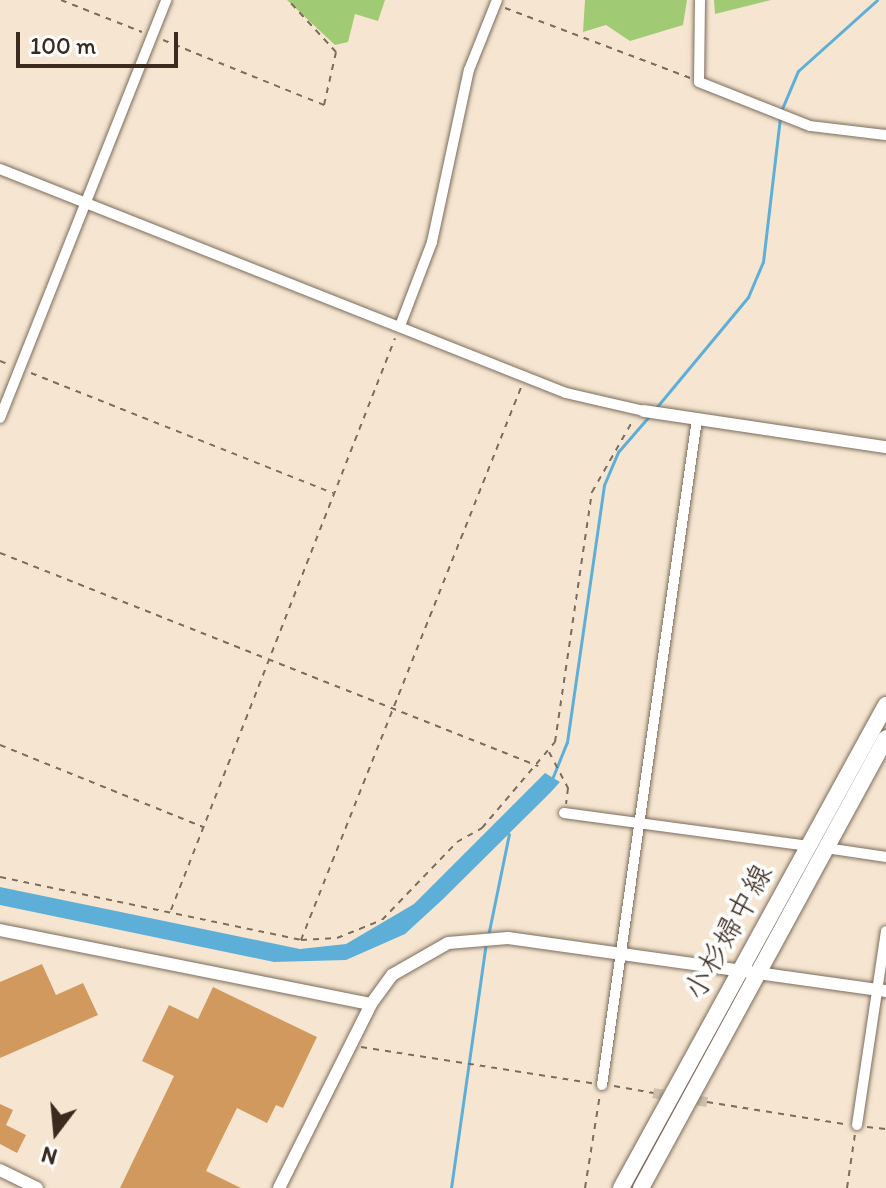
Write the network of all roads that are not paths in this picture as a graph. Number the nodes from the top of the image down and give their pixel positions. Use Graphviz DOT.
graph roads {
  1 [pos="166,0"];
  2 [pos="700,0"];
  3 [pos="496,2"];
  4 [pos="886,135"];
  5 [pos="0,169"];
  6 [pos="86,203"];
  7 [pos="400,326"];
  8 [pos="642,411"];
  9 [pos="0,418"];
  10 [pos="697,419"];
  11 [pos="886,447"];
  12 [pos="886,705"];
  13 [pos="886,738"];
  14 [pos="564,813"];
  15 [pos="640,823"];
  16 [pos="807,846"];
  17 [pos="826,848"];
  18 [pos="886,857"];
  19 [pos="0,930"];
  20 [pos="886,931"];
  21 [pos="621,952"];
  22 [pos="739,968"];
  23 [pos="758,971"];
  24 [pos="882,990"];
  25 [pos="371,1004"];
  26 [pos="602,1085"];
  27 [pos="857,1125"];
  28 [pos="0,1170"];
  29 [pos="37,1188"];
  30 [pos="279,1188"];
  31 [pos="621,1188"];
  32 [pos="641,1188"];
  1 -- 6 [label="street"];
  2 -- 4 [label="street"];
  3 -- 7 [label="street"];
  5 -- 6 [label="street"];
  6 -- 7 [label="street"];
  6 -- 9 [label="street"];
  7 -- 8 [label="street"];
  8 -- 10 [label="street"];
  10 -- 11 [label="street"];
  10 -- 15 [label="street"];
  12 -- 16 [label="main road, 小杉婦中線"];
  13 -- 17 [label="main road, 小杉婦中線"];
  14 -- 15 [label="street"];
  15 -- 16 [label="street"];
  15 -- 21 [label="street"];
  16 -- 22 [label="main road, 小杉婦中線"];
  17 -- 18 [label="street"];
  17 -- 23 [label="main road, 小杉婦中線"];
  19 -- 25 [label="street"];
  20 -- 24 [label="street"];
  21 -- 22 [label="street"];
  21 -- 25 [label="street"];
  21 -- 26 [label="street"];
  22 -- 23 [label="street"];
  22 -- 31 [label="main road, 小杉婦中線"];
  23 -- 24 [label="street"];
  23 -- 32 [label="main road, 小杉婦中線"];
  24 -- 27 [label="street"];
  25 -- 30 [label="street"];
  28 -- 29 [label="street"];
}
